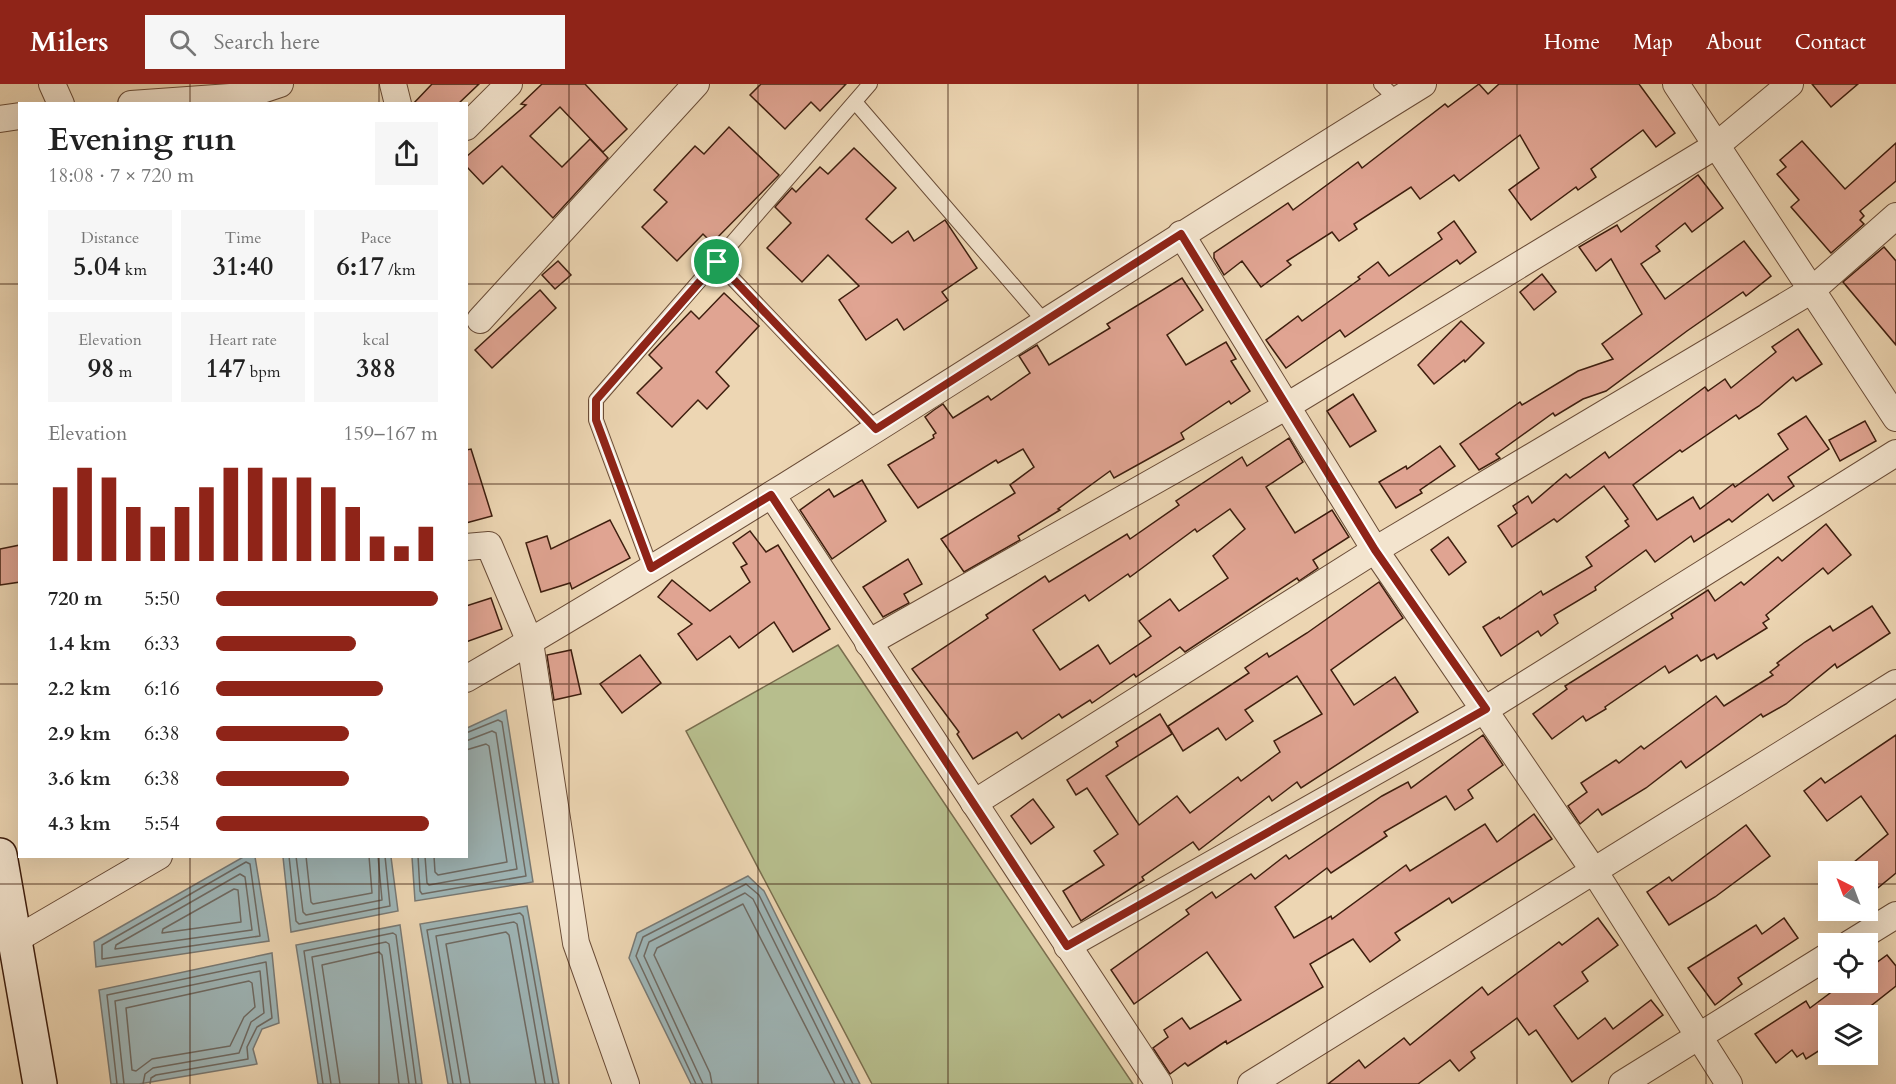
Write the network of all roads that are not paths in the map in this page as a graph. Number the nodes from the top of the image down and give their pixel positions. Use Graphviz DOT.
graph roads {
  1 [pos="52,84"];
  2 [pos="280,84"];
  3 [pos="393,84"];
  4 [pos="509,84"];
  5 [pos="696,84"];
  6 [pos="870,84"];
  7 [pos="1423,84"];
  8 [pos="1676,84"];
  9 [pos="1790,84"];
  10 [pos="1389,92"];
  11 [pos="242,94"];
  12 [pos="60,102"];
  13 [pos="153,102"];
  14 [pos="398,102"];
  15 [pos="855,102"];
  16 [pos="18,116"];
  17 [pos="0,119"];
  18 [pos="468,125"];
  19 [pos="1717,145"];
  20 [pos="1896,216"];
  21 [pos="1181,234"];
  22 [pos="717,262"];
  23 [pos="1812,290"];
  24 [pos="480,320"];
  25 [pos="1044,321"];
  26 [pos="1287,406"];
  27 [pos="1896,418"];
  28 [pos="876,429"];
  29 [pos="1896,453"];
  30 [pos="771,495"];
  31 [pos="468,547"];
  32 [pos="1375,550"];
  33 [pos="651,568"];
  34 [pos="530,642"];
  35 [pos="868,643"];
  36 [pos="468,678"];
  37 [pos="1896,683"];
  38 [pos="1486,709"];
  39 [pos="974,803"];
  40 [pos="0,855"];
  41 [pos="156,858"];
  42 [pos="1594,871"];
  43 [pos="1896,915"];
  44 [pos="1867,933"];
  45 [pos="15,940"];
  46 [pos="1067,946"];
  47 [pos="1818,962"];
  48 [pos="1697,1037"];
  49 [pos="40,1084"];
  50 [pos="626,1084"];
  51 [pos="1159,1084"];
  52 [pos="1251,1084"];
  53 [pos="1622,1084"];
  54 [pos="1729,1084"];
  1 -- 12 [label="street"];
  2 -- 11 [label="street"];
  3 -- 14 [label="street"];
  4 -- 18 [label="street"];
  5 -- 24 [label="street"];
  6 -- 15 [label="lane"];
  7 -- 10 [label="street"];
  8 -- 19 [label="street"];
  9 -- 19 [label="street"];
  10 -- 21 [label="street"];
  11 -- 13 [label="street"];
  15 -- 22 [label="lane"];
  15 -- 25 [label="lane"];
  16 -- 17 [label="street"];
  19 -- 23 [label="street"];
  19 -- 26 [label="street"];
  20 -- 23 [label="street"];
  21 -- 25 [label="street"];
  21 -- 26 [label="street"];
  22 -- 28 [label="lane"];
  22 -- 33 [label="lane"];
  23 -- 27 [label="street"];
  23 -- 32 [label="street"];
  25 -- 28 [label="street"];
  26 -- 32 [label="street"];
  26 -- 35 [label="street"];
  28 -- 30 [label="street"];
  29 -- 38 [label="street"];
  30 -- 33 [label="street"];
  30 -- 35 [label="street"];
  31 -- 34 [label="street"];
  32 -- 38 [label="street"];
  32 -- 39 [label="street"];
  33 -- 34 [label="street"];
  34 -- 36 [label="street"];
  34 -- 50 [label="street"];
  35 -- 39 [label="street"];
  37 -- 42 [label="street"];
  38 -- 42 [label="street"];
  38 -- 46 [label="street"];
  39 -- 46 [label="street"];
  40 -- 45 [label="main road"];
  41 -- 45 [label="street"];
  42 -- 48 [label="street"];
  42 -- 52 [label="street"];
  43 -- 44 [label="street"];
  45 -- 49 [label="main road"];
  46 -- 51 [label="street"];
  47 -- 48 [label="street"];
  48 -- 53 [label="street"];
  48 -- 54 [label="street"];
}
